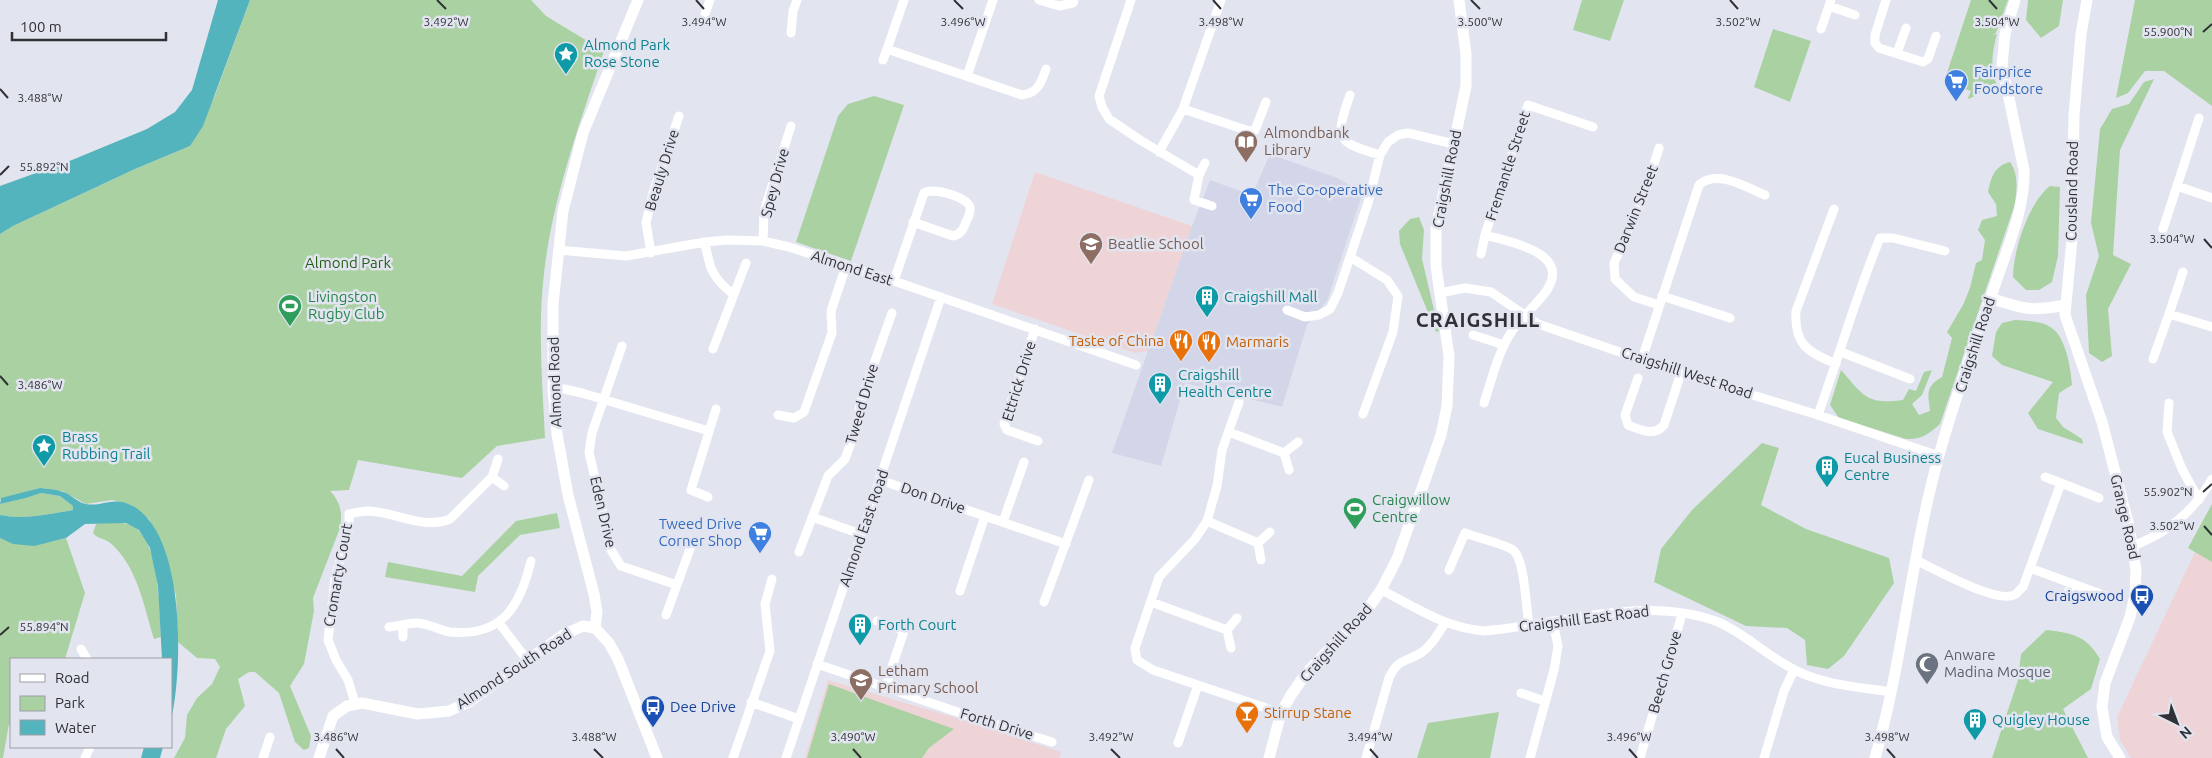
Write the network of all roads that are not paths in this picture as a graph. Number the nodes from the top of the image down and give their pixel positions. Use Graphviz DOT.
graph roads {
  1 [pos="638,0"];
  2 [pos="710,0"];
  3 [pos="796,0"];
  4 [pos="904,0"];
  5 [pos="993,0"];
  6 [pos="1039,0"];
  7 [pos="1074,0"];
  8 [pos="1132,0"];
  9 [pos="1220,0"];
  10 [pos="1459,0"];
  11 [pos="1886,0"];
  12 [pos="2016,0"];
  13 [pos="2087,0"];
  14 [pos="1830,3"];
  15 [pos="705,14"];
  16 [pos="1855,15"];
  17 [pos="1906,28"];
  18 [pos="1820,29"];
  19 [pos="791,33"];
  20 [pos="1936,36"];
  21 [pos="887,49"];
  22 [pos="1897,54"];
  23 [pos="883,60"];
  24 [pos="1046,69"];
  25 [pos="967,76"];
  26 [pos="1350,95"];
  27 [pos="1266,102"];
  28 [pos="1183,109"];
  29 [pos="679,116"];
  30 [pos="2199,118"];
  31 [pos="791,126"];
  32 [pos="1593,126"];
  33 [pos="1454,144"];
  34 [pos="1659,148"];
  35 [pos="1159,152"];
  36 [pos="1380,155"];
  37 [pos="1205,163"];
  38 [pos="1199,175"];
  39 [pos="2177,186"];
  40 [pos="1765,195"];
  41 [pos="2212,198"];
  42 [pos="1212,206"];
  43 [pos="1834,209"];
  44 [pos="914,222"];
  45 [pos="2162,229"];
  46 [pos="1485,235"];
  47 [pos="763,241"];
  48 [pos="705,242"];
  49 [pos="558,250"];
  50 [pos="1945,251"];
  51 [pos="651,253"];
  52 [pos="1481,254"];
  53 [pos="1350,257"];
  54 [pos="746,263"];
  55 [pos="846,266"];
  56 [pos="2183,272"];
  57 [pos="894,281"];
  58 [pos="1440,293"];
  59 [pos="733,294"];
  60 [pos="941,297"];
  61 [pos="1990,298"];
  62 [pos="1661,300"];
  63 [pos="2065,305"];
  64 [pos="1287,310"];
  65 [pos="892,313"];
  66 [pos="2168,314"];
  67 [pos="1524,315"];
  68 [pos="1730,318"];
  69 [pos="2212,327"];
  70 [pos="1035,329"];
  71 [pos="1473,335"];
  72 [pos="1504,345"];
  73 [pos="622,346"];
  74 [pos="713,349"];
  75 [pos="1841,352"];
  76 [pos="1642,359"];
  77 [pos="2153,359"];
  78 [pos="1136,364"];
  79 [pos="1836,364"];
  80 [pos="1681,373"];
  81 [pos="1638,378"];
  82 [pos="1910,378"];
  83 [pos="553,389"];
  84 [pos="605,400"];
  85 [pos="1239,402"];
  86 [pos="1484,402"];
  87 [pos="2169,403"];
  88 [pos="716,409"];
  89 [pos="1363,414"];
  90 [pos="778,415"];
  91 [pos="1818,415"];
  92 [pos="709,431"];
  93 [pos="1229,432"];
  94 [pos="1038,441"];
  95 [pos="1298,442"];
  96 [pos="1284,453"];
  97 [pos="1939,456"];
  98 [pos="498,459"];
  99 [pos="1024,462"];
  100 [pos="1289,470"];
  101 [pos="492,477"];
  102 [pos="2045,477"];
  103 [pos="2212,479"];
  104 [pos="880,480"];
  105 [pos="1089,480"];
  106 [pos="2060,483"];
  107 [pos="504,486"];
  108 [pos="708,497"];
  109 [pos="2098,498"];
  110 [pos="2198,500"];
  111 [pos="985,516"];
  112 [pos="812,518"];
  113 [pos="1207,521"];
  114 [pos="1004,522"];
  115 [pos="1270,532"];
  116 [pos="862,534"];
  117 [pos="1258,543"];
  118 [pos="1066,544"];
  119 [pos="2133,546"];
  120 [pos="690,549"];
  121 [pos="799,552"];
  122 [pos="1261,560"];
  123 [pos="1915,560"];
  124 [pos="531,561"];
  125 [pos="2030,568"];
  126 [pos="1450,570"];
  127 [pos="772,579"];
  128 [pos="2072,584"];
  129 [pos="677,585"];
  130 [pos="1382,590"];
  131 [pos="960,591"];
  132 [pos="2106,596"];
  133 [pos="2066,598"];
  134 [pos="1044,602"];
  135 [pos="1151,602"];
  136 [pos="1682,614"];
  137 [pos="666,615"];
  138 [pos="1237,618"];
  139 [pos="877,621"];
  140 [pos="1553,622"];
  141 [pos="499,623"];
  142 [pos="1445,623"];
  143 [pos="403,625"];
  144 [pos="1529,625"];
  145 [pos="389,627"];
  146 [pos="595,628"];
  147 [pos="1227,630"];
  148 [pos="403,637"];
  149 [pos="1231,648"];
  150 [pos="81,649"];
  151 [pos="86,658"];
  152 [pos="528,661"];
  153 [pos="817,664"];
  154 [pos="1794,670"];
  155 [pos="1198,686"];
  156 [pos="885,688"];
  157 [pos="1891,692"];
  158 [pos="1521,693"];
  159 [pos="1544,700"];
  160 [pos="752,702"];
  161 [pos="355,703"];
  162 [pos="1281,714"];
  163 [pos="799,719"];
  164 [pos="270,738"];
  165 [pos="1052,742"];
  166 [pos="1178,743"];
  167 [pos="320,756"];
  168 [pos="263,758"];
  169 [pos="657,758"];
  170 [pos="733,758"];
  171 [pos="786,758"];
  172 [pos="1269,758"];
  173 [pos="1366,758"];
  174 [pos="1530,758"];
  175 [pos="1640,758"];
  176 [pos="1764,758"];
  177 [pos="1875,758"];
  178 [pos="2120,758"];
  1 -- 49 [label="street, Almond Road"];
  2 -- 15 [label="street"];
  3 -- 19 [label="street"];
  4 -- 21 [label="street"];
  5 -- 25 [label="street"];
  6 -- 7 [label="street"];
  8 -- 35 [label="street"];
  9 -- 28 [label="street"];
  10 -- 33 [label="street, Craigshill Road"];
  11 -- 22 [label="street"];
  12 -- 61 [label="street, Craigshill Road"];
  13 -- 63 [label="street, Cousland Road"];
  14 -- 16 [label="street"];
  14 -- 18 [label="street"];
  17 -- 22 [label="street"];
  20 -- 22 [label="street"];
  21 -- 23 [label="street"];
  21 -- 25 [label="street"];
  24 -- 25 [label="street"];
  26 -- 36 [label="street"];
  27 -- 28 [label="street"];
  28 -- 35 [label="street"];
  29 -- 51 [label="street, Beauly Drive"];
  30 -- 39 [label="street"];
  31 -- 47 [label="street, Spey Drive"];
  32 -- 46 [label="street, Fremantle Street"];
  33 -- 36 [label="street"];
  33 -- 58 [label="street, Craigshill Road"];
  34 -- 62 [label="street, Darwin Street"];
  35 -- 38 [label="street"];
  36 -- 53 [label="street"];
  37 -- 38 [label="street"];
  38 -- 42 [label="street"];
  39 -- 41 [label="street"];
  39 -- 45 [label="street"];
  40 -- 62 [label="street"];
  43 -- 79 [label="street"];
  44 -- 44 [label="street"];
  44 -- 57 [label="street"];
  46 -- 52 [label="street, Fremantle Street"];
  46 -- 67 [label="street, Fremantle Street"];
  47 -- 48 [label="street, Almond East"];
  47 -- 55 [label="street, Almond East"];
  48 -- 51 [label="street, Almond East"];
  48 -- 59 [label="street"];
  49 -- 51 [label="street, Almond East"];
  49 -- 83 [label="street, Almond Road"];
  50 -- 75 [label="street"];
  53 -- 64 [label="street"];
  53 -- 89 [label="street"];
  54 -- 59 [label="street"];
  55 -- 57 [label="street, Almond East"];
  55 -- 90 [label="street"];
  56 -- 66 [label="street"];
  57 -- 60 [label="street, Almond East"];
  58 -- 67 [label="street, Craigshill West Road"];
  58 -- 130 [label="street, Craigshill Road"];
  59 -- 74 [label="street"];
  60 -- 70 [label="street, Almond East"];
  60 -- 104 [label="street, Almond East Road"];
  61 -- 63 [label="street"];
  61 -- 97 [label="street, Craigshill Road"];
  62 -- 68 [label="street, Darwin Street"];
  62 -- 76 [label="street"];
  63 -- 119 [label="street, Grange Road"];
  65 -- 112 [label="street, Tweed Drive"];
  66 -- 69 [label="street"];
  66 -- 77 [label="street"];
  67 -- 72 [label="street, Fremantle Street"];
  67 -- 76 [label="street, Craigshill West Road"];
  70 -- 78 [label="street, Almond East"];
  70 -- 94 [label="street, Ettrick Drive"];
  71 -- 72 [label="street"];
  72 -- 86 [label="street, Fremantle Street"];
  73 -- 84 [label="street, Eden Drive"];
  75 -- 79 [label="street"];
  75 -- 82 [label="street"];
  76 -- 80 [label="street, Craigshill West Road"];
  79 -- 91 [label="street"];
  80 -- 81 [label="street"];
  80 -- 91 [label="street, Craigshill West Road"];
  83 -- 84 [label="street"];
  83 -- 146 [label="street, Almond Road"];
  84 -- 92 [label="street"];
  84 -- 129 [label="street, Eden Drive"];
  85 -- 93 [label="street"];
  87 -- 110 [label="street"];
  88 -- 92 [label="street"];
  91 -- 97 [label="street, Craigshill West Road"];
  92 -- 108 [label="street"];
  93 -- 96 [label="street"];
  93 -- 113 [label="street"];
  95 -- 96 [label="street"];
  96 -- 100 [label="street"];
  97 -- 123 [label="street, Craigshill Road"];
  98 -- 101 [label="street, Cromarty Court"];
  99 -- 114 [label="street"];
  101 -- 107 [label="street"];
  101 -- 161 [label="street, Cromarty Court"];
  102 -- 106 [label="street"];
  103 -- 110 [label="street"];
  104 -- 111 [label="street, Don Drive"];
  104 -- 116 [label="street, Almond East Road"];
  105 -- 118 [label="street"];
  106 -- 109 [label="street"];
  106 -- 125 [label="street"];
  110 -- 119 [label="street"];
  111 -- 114 [label="street, Don Drive"];
  111 -- 131 [label="street, Don Drive"];
  112 -- 116 [label="street"];
  112 -- 121 [label="street, Tweed Drive"];
  113 -- 117 [label="street"];
  113 -- 135 [label="street"];
  114 -- 118 [label="street, Don Drive"];
  115 -- 117 [label="street"];
  116 -- 153 [label="street, Almond East Road"];
  117 -- 122 [label="street"];
  118 -- 134 [label="street"];
  119 -- 178 [label="street, Grange Road"];
  120 -- 129 [label="street"];
  123 -- 125 [label="street"];
  123 -- 157 [label="street, Craigshill Road"];
  124 -- 141 [label="street"];
  125 -- 128 [label="street"];
  126 -- 144 [label="street"];
  127 -- 160 [label="street"];
  128 -- 132 [label="street"];
  128 -- 133 [label="street"];
  129 -- 137 [label="street"];
  130 -- 142 [label="street, Craigshill East Road"];
  130 -- 162 [label="street, Craigshill Road"];
  135 -- 147 [label="street"];
  135 -- 155 [label="street"];
  136 -- 140 [label="street, Craigshill East Road"];
  136 -- 154 [label="street, Craigshill East Road"];
  136 -- 175 [label="street, Beech Grove"];
  138 -- 147 [label="street"];
  139 -- 156 [label="street"];
  140 -- 144 [label="street, Craigshill East Road"];
  140 -- 159 [label="street"];
  141 -- 143 [label="street"];
  141 -- 152 [label="street"];
  142 -- 144 [label="street, Craigshill East Road"];
  142 -- 173 [label="street"];
  143 -- 145 [label="street"];
  143 -- 148 [label="street"];
  146 -- 152 [label="street, Almond South Road"];
  146 -- 169 [label="street"];
  147 -- 149 [label="street"];
  150 -- 151 [label="street"];
  152 -- 161 [label="street, Almond South Road"];
  153 -- 156 [label="street, Forth Drive"];
  153 -- 163 [label="street, Almond East Road"];
  154 -- 157 [label="street, Craigshill East Road"];
  154 -- 176 [label="street"];
  155 -- 162 [label="street"];
  155 -- 166 [label="street"];
  156 -- 165 [label="street, Forth Drive"];
  157 -- 177 [label="street"];
  158 -- 159 [label="street"];
  159 -- 174 [label="street"];
  160 -- 163 [label="street"];
  160 -- 170 [label="street"];
  161 -- 167 [label="street"];
  162 -- 172 [label="street, Craigshill Road"];
  163 -- 171 [label="street, Almond East Road"];
  164 -- 168 [label="street"];
}
